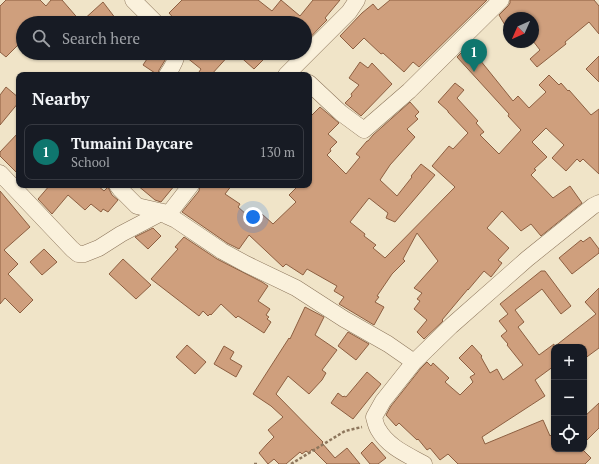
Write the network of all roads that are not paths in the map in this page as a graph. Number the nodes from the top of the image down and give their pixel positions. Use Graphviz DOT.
graph roads {
  1 [pos="133,0"];
  2 [pos="357,0"];
  3 [pos="501,0"];
  4 [pos="149,16"];
  5 [pos="312,52"];
  6 [pos="175,60"];
  7 [pos="304,60"];
  8 [pos="169,72"];
  9 [pos="293,72"];
  10 [pos="312,86"];
  11 [pos="0,173"];
  12 [pos="120,188"];
  13 [pos="187,188"];
  14 [pos="599,203"];
  15 [pos="165,214"];
  16 [pos="414,362"];
  17 [pos="424,464"];
  1 -- 4 [label="street"];
  2 -- 5 [label="street"];
  3 -- 10 [label="street"];
  6 -- 8 [label="street"];
  7 -- 9 [label="street"];
  11 -- 15 [label="street"];
  12 -- 15 [label="street"];
  13 -- 15 [label="street"];
  14 -- 16 [label="street"];
  15 -- 16 [label="street"];
  16 -- 17 [label="street"];
}
